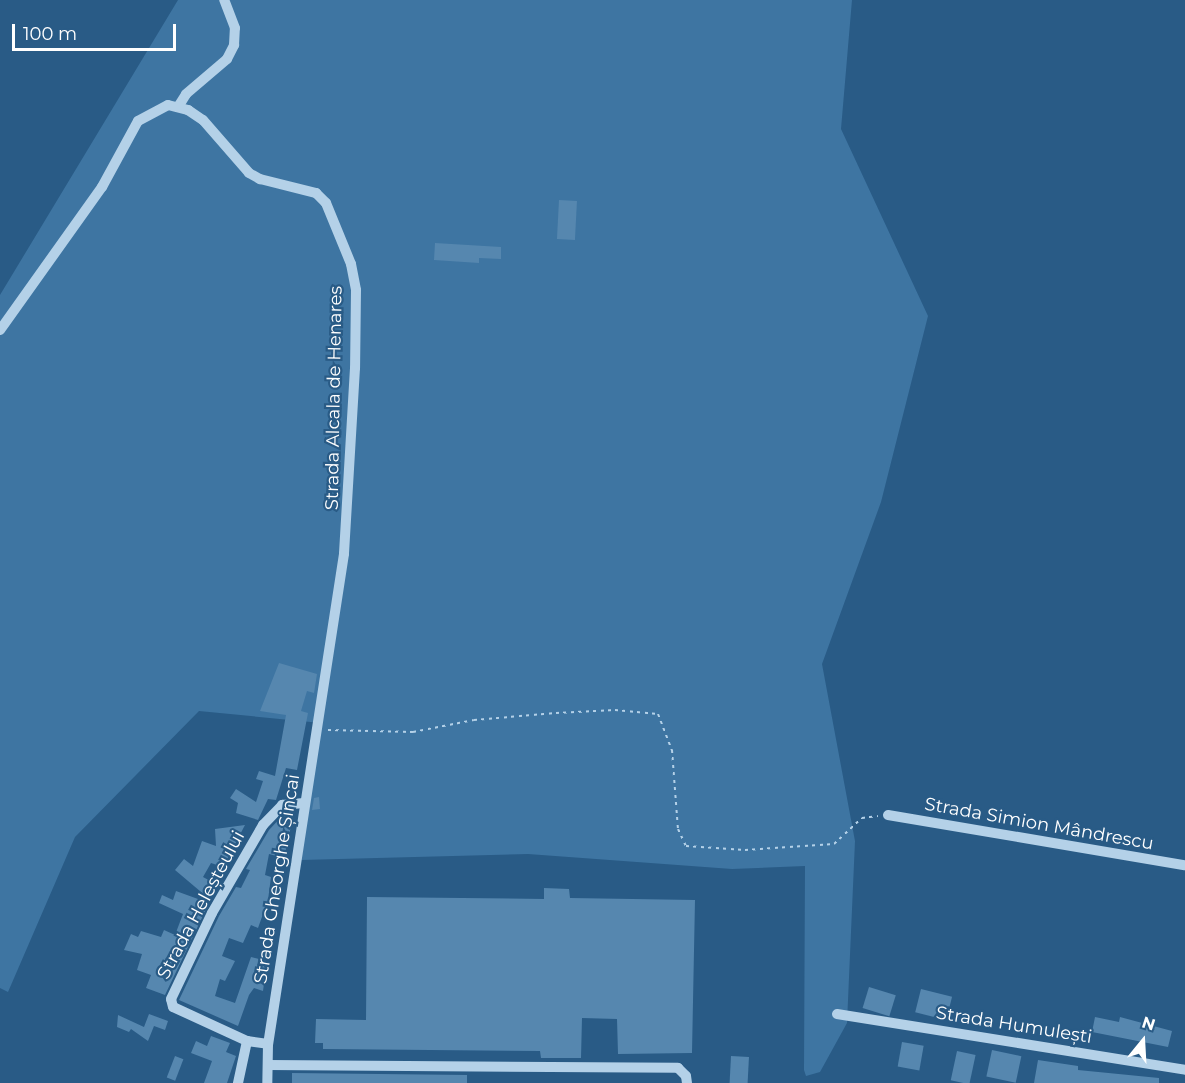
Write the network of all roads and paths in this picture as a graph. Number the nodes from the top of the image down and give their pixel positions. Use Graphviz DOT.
graph roads {
  1 [pos="224,0"];
  2 [pos="178,107"];
  3 [pos="0,330"];
  4 [pos="323,680"];
  5 [pos="316,730"];
  6 [pos="304,803"];
  7 [pos="888,815"];
  8 [pos="1185,865"];
  9 [pos="837,1014"];
  10 [pos="247,1041"];
  11 [pos="268,1044"];
  12 [pos="268,1065"];
  13 [pos="1185,1070"];
  14 [pos="238,1083"];
  15 [pos="267,1083"];
  16 [pos="687,1083"];
  1 -- 2 [label="street"];
  2 -- 3 [label="street"];
  2 -- 4 [label="street, Strada Alcala de Henares"];
  4 -- 5 [label="street, Strada Gheorghe Șincai"];
  5 -- 6 [label="street, Strada Gheorghe Șincai"];
  5 -- 7 [label="path"];
  6 -- 10 [label="street, Strada Heleșteului"];
  6 -- 11 [label="street, Strada Gheorghe Șincai"];
  7 -- 8 [label="street, Strada Simion Mândrescu"];
  9 -- 13 [label="street, Strada Humulești"];
  10 -- 11 [label="street"];
  10 -- 14 [label="street"];
  11 -- 12 [label="street, Strada Gheorghe Șincai"];
  12 -- 15 [label="street, Strada Gheorghe Șincai"];
  12 -- 16 [label="street"];
}
